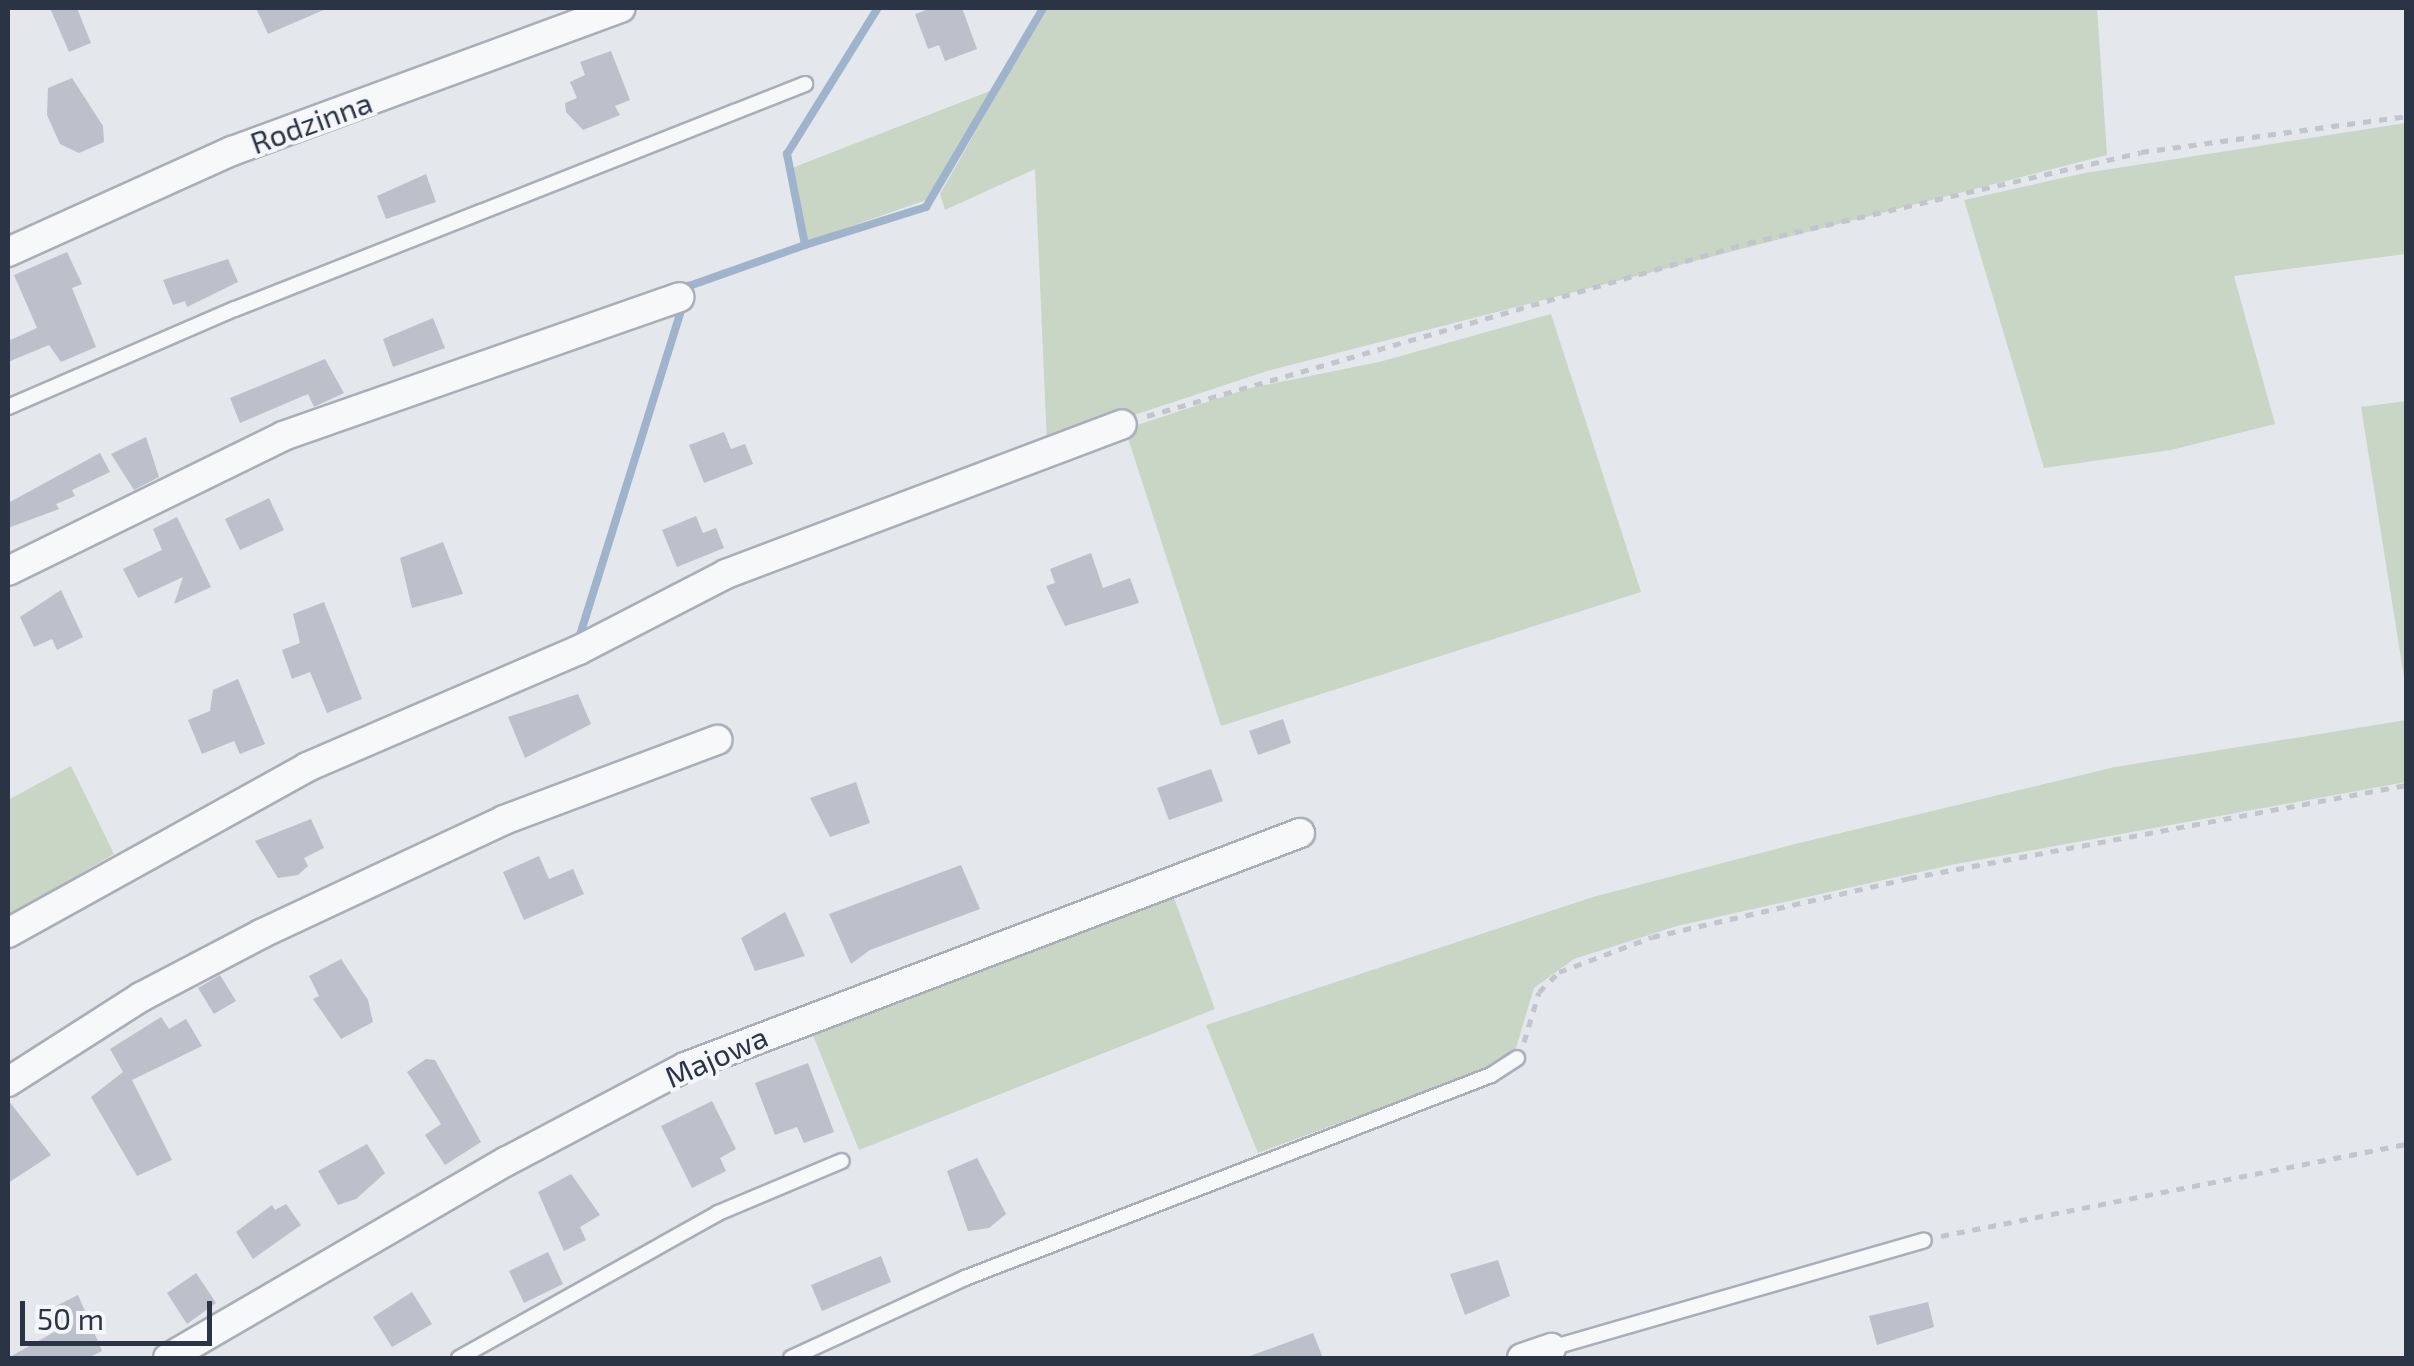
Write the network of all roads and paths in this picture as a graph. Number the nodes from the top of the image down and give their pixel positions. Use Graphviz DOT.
graph roads {
  1 [pos="621,8"];
  2 [pos="805,84"];
  3 [pos="2406,116"];
  4 [pos="8,252"];
  5 [pos="679,297"];
  6 [pos="8,407"];
  7 [pos="1122,424"];
  8 [pos="8,571"];
  9 [pos="717,740"];
  10 [pos="2406,785"];
  11 [pos="1300,833"];
  12 [pos="8,934"];
  13 [pos="1517,1058"];
  14 [pos="8,1082"];
  15 [pos="2406,1144"];
  16 [pos="842,1161"];
  17 [pos="1924,1240"];
  18 [pos="1551,1348"];
  19 [pos="168,1358"];
  20 [pos="459,1358"];
  21 [pos="791,1358"];
  22 [pos="1522,1358"];
  1 -- 4 [label="street, Rodzinna"];
  2 -- 6 [label="lane"];
  3 -- 7 [label="path"];
  5 -- 8 [label="street"];
  7 -- 12 [label="street"];
  9 -- 14 [label="street"];
  10 -- 13 [label="path"];
  11 -- 19 [label="street, Majowa"];
  13 -- 21 [label="lane"];
  15 -- 17 [label="path"];
  16 -- 20 [label="lane"];
  17 -- 18 [label="lane"];
  18 -- 22 [label="street"];
}
